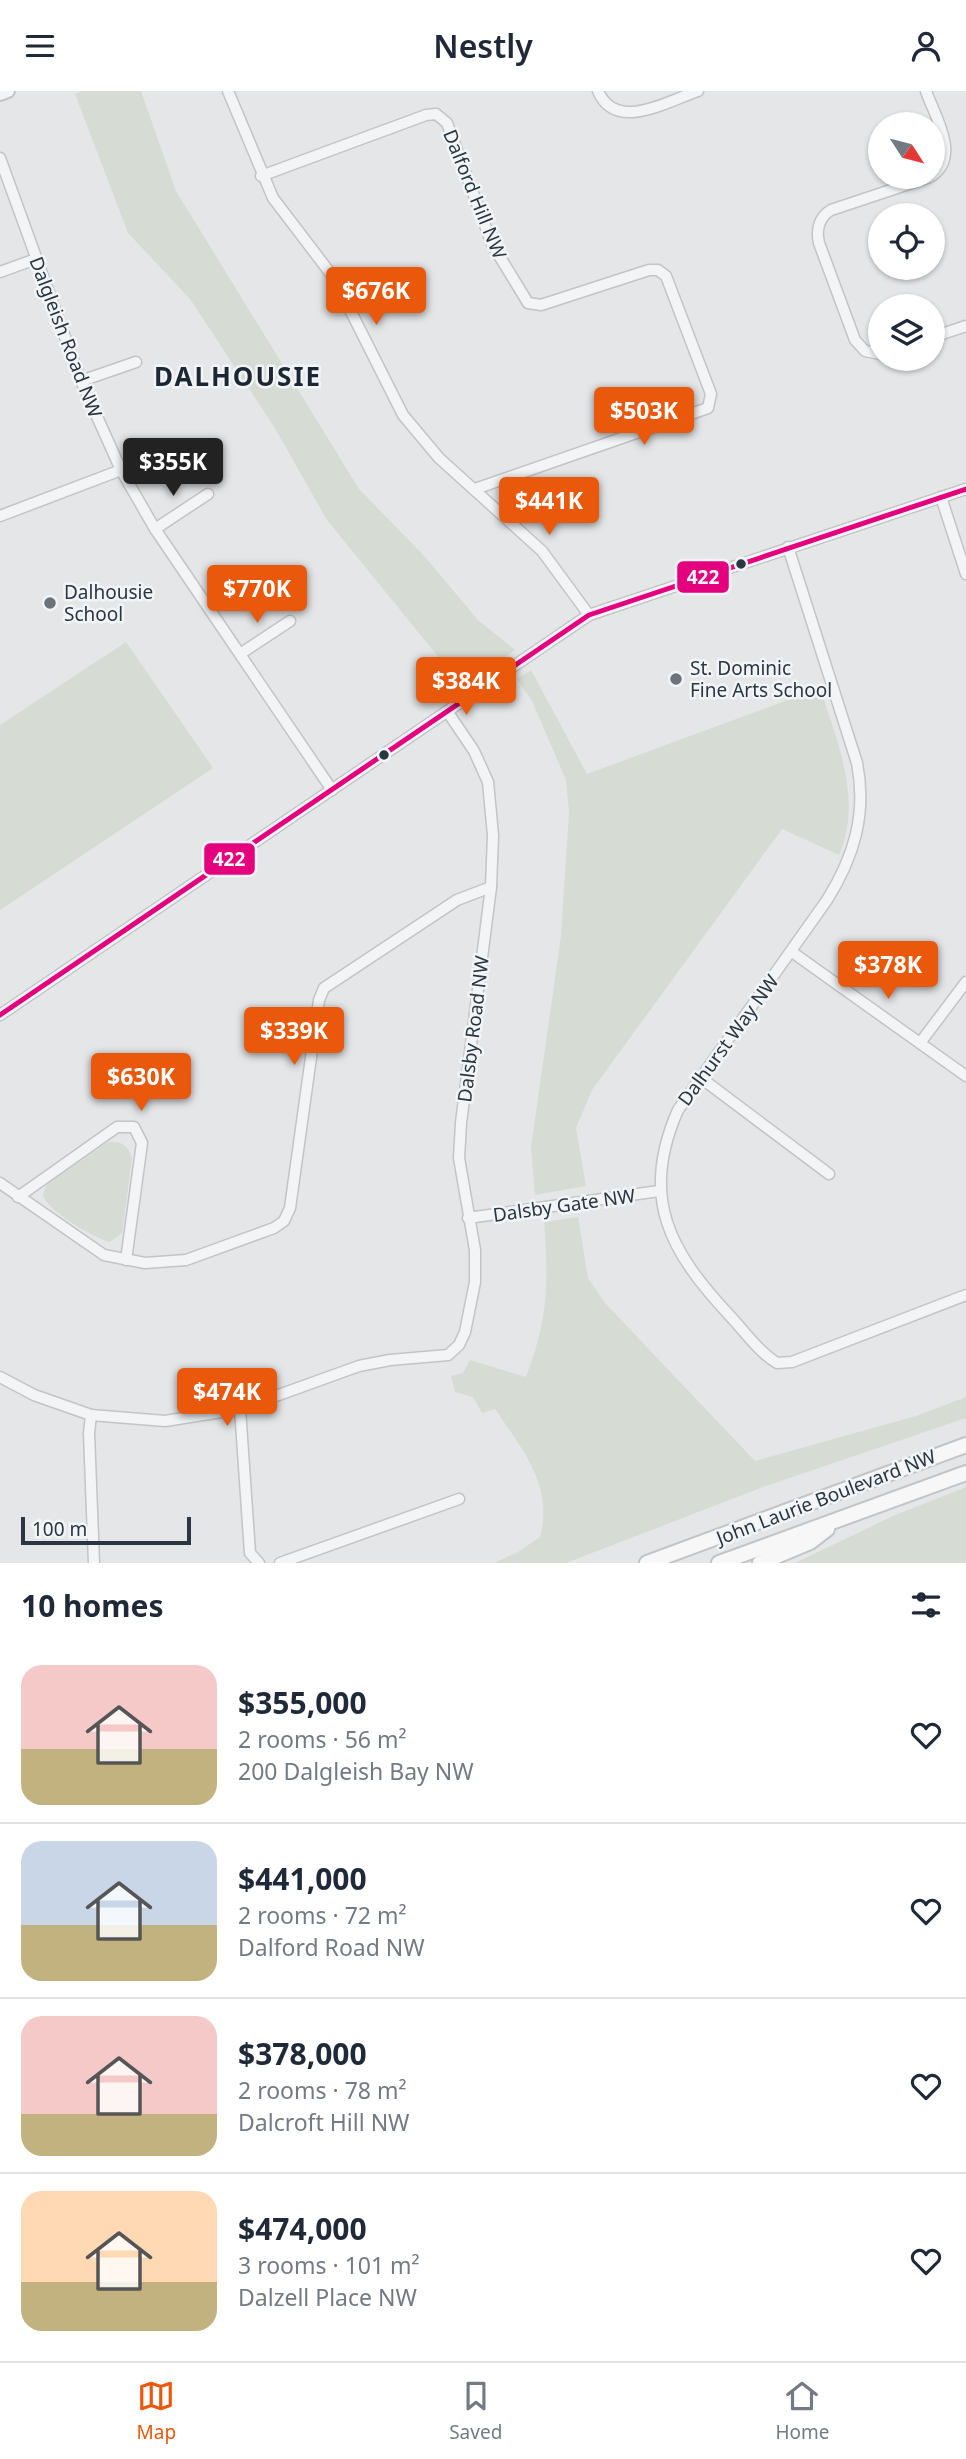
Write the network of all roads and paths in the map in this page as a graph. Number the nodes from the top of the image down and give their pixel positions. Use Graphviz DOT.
graph roads {
  1 [pos="8,91"];
  2 [pos="228,91"];
  3 [pos="598,91"];
  4 [pos="698,91"];
  5 [pos="926,91"];
  6 [pos="0,94"];
  7 [pos="933,112"];
  8 [pos="945,145"];
  9 [pos="0,158"];
  10 [pos="945,163"];
  11 [pos="261,176"];
  12 [pos="893,189"];
  13 [pos="36,259"];
  14 [pos="0,272"];
  15 [pos="966,326"];
  16 [pos="945,333"];
  17 [pos="868,352"];
  18 [pos="136,362"];
  19 [pos="81,381"];
  20 [pos="121,470"];
  21 [pos="475,489"];
  22 [pos="966,489"];
  23 [pos="208,493"];
  24 [pos="941,497"];
  25 [pos="0,516"];
  26 [pos="155,529"];
  27 [pos="788,547"];
  28 [pos="966,574"];
  29 [pos="589,615"];
  30 [pos="290,621"];
  31 [pos="240,654"];
  32 [pos="447,711"];
  33 [pos="332,790"];
  34 [pos="492,887"];
  35 [pos="792,952"];
  36 [pos="966,982"];
  37 [pos="0,1015"];
  38 [pos="920,1043"];
  39 [pos="966,1076"];
  40 [pos="701,1078"];
  41 [pos="829,1174"];
  42 [pos="0,1183"];
  43 [pos="659,1191"];
  44 [pos="18,1197"];
  45 [pos="468,1218"];
  46 [pos="126,1260"];
  47 [pos="966,1295"];
  48 [pos="0,1377"];
  49 [pos="240,1409"];
  50 [pos="91,1415"];
  51 [pos="966,1445"];
  52 [pos="966,1473"];
  53 [pos="459,1499"];
  54 [pos="835,1522"];
  55 [pos="653,1562"];
  56 [pos="94,1563"];
  57 [pos="259,1563"];
  58 [pos="280,1563"];
  59 [pos="719,1563"];
  60 [pos="760,1563"];
  1 -- 6 [label="street"];
  2 -- 11 [label="street"];
  3 -- 4 [label="street"];
  5 -- 7 [label="street"];
  8 -- 10 [label="street"];
  9 -- 13 [label="street, Dalgleish Road NW"];
  11 -- 21 [label="street"];
  11 -- 21 [label="street, Dalford Hill NW"];
  12 -- 17 [label="street"];
  13 -- 14 [label="street"];
  13 -- 19 [label="street, Dalgleish Road NW"];
  15 -- 16 [label="street"];
  18 -- 19 [label="street"];
  19 -- 20 [label="street, Dalgleish Road NW"];
  20 -- 25 [label="street"];
  20 -- 26 [label="street, Dalgleish Road NW"];
  21 -- 29 [label="street"];
  22 -- 24 [label="street"];
  23 -- 26 [label="street"];
  24 -- 27 [label="street"];
  24 -- 28 [label="street"];
  26 -- 31 [label="street, Dalgleish Road NW"];
  27 -- 29 [label="street"];
  27 -- 35 [label="street, Dalhurst Way NW"];
  29 -- 32 [label="street"];
  30 -- 31 [label="street"];
  31 -- 33 [label="street, Dalgleish Road NW"];
  32 -- 33 [label="street"];
  32 -- 34 [label="street, Dalsby Road NW"];
  33 -- 37 [label="street"];
  34 -- 45 [label="street, Dalsby Road NW"];
  34 -- 46 [label="street"];
  35 -- 38 [label="street"];
  35 -- 40 [label="street, Dalhurst Way NW"];
  36 -- 38 [label="street"];
  38 -- 39 [label="street"];
  40 -- 41 [label="street"];
  40 -- 43 [label="street, Dalhurst Way NW"];
  42 -- 44 [label="street"];
  43 -- 45 [label="street, Dalsby Gate NW"];
  43 -- 47 [label="street, Dalhurst Way NW"];
  44 -- 46 [label="street"];
  44 -- 46 [label="street"];
  45 -- 49 [label="street, Dalsby Road NW"];
  48 -- 50 [label="street"];
  49 -- 50 [label="street"];
  49 -- 57 [label="street"];
  50 -- 56 [label="street"];
  51 -- 55 [label="main road, John Laurie Boulevard NW"];
  52 -- 54 [label="main road, John Laurie Boulevard NW"];
  53 -- 58 [label="street"];
  54 -- 59 [label="main road, John Laurie Boulevard NW"];
  54 -- 60 [label="main road"];
}
